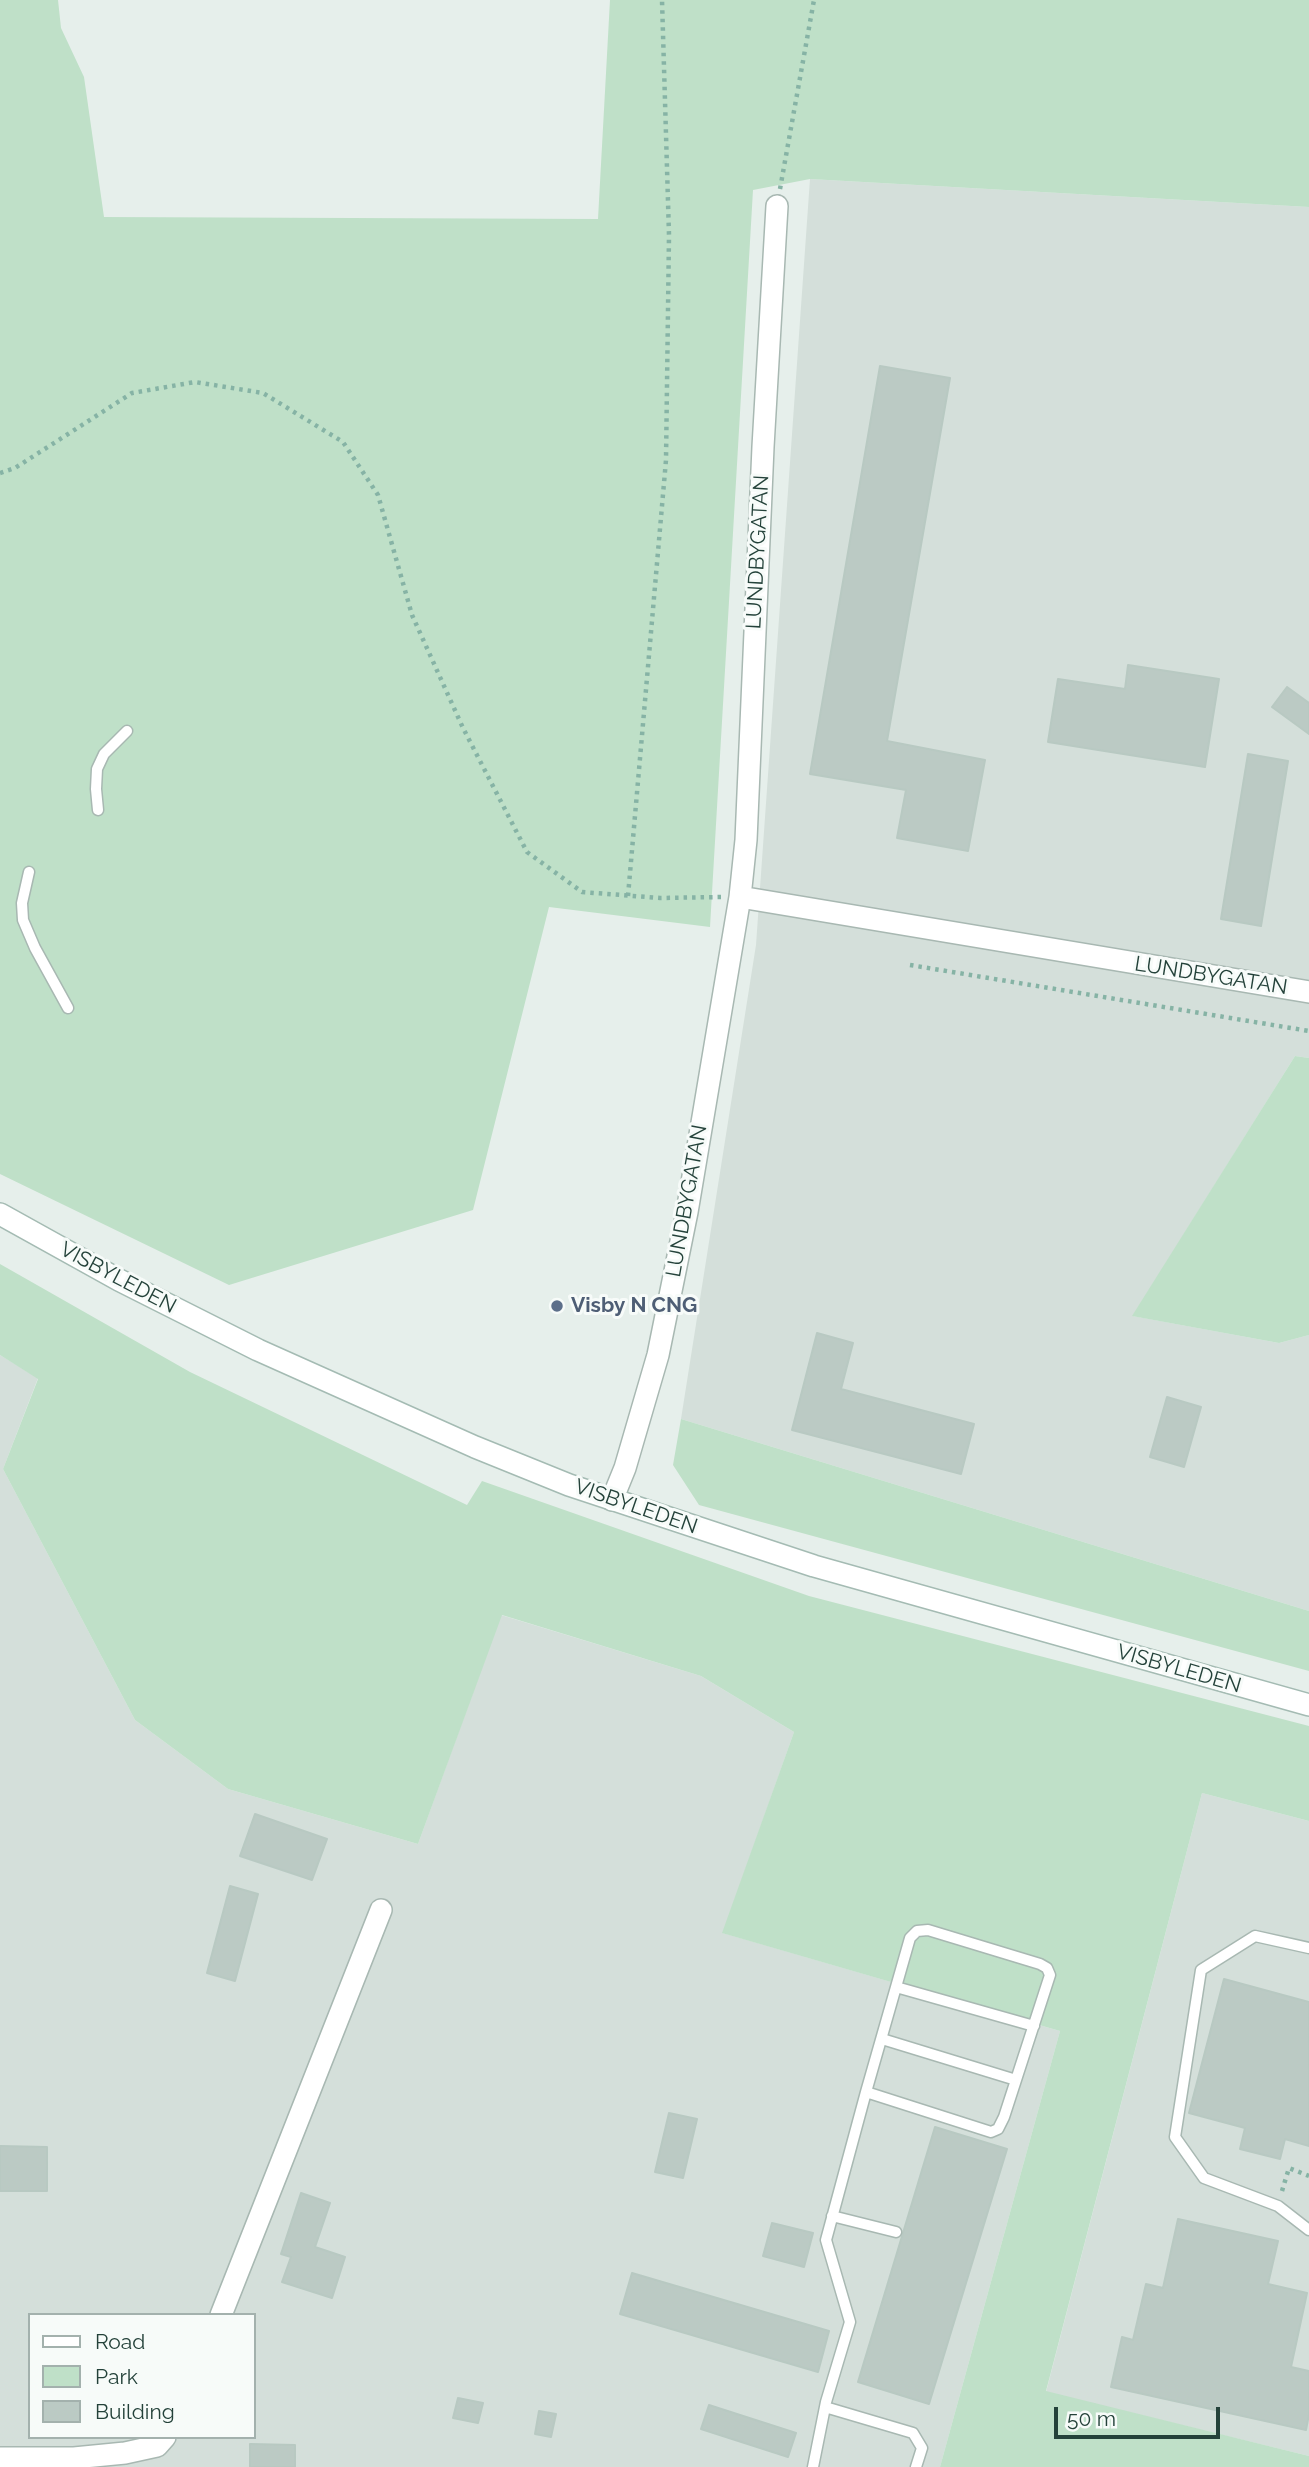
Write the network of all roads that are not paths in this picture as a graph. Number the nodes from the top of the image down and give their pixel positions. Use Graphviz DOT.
graph roads {
  1 [pos="777,206"];
  2 [pos="127,731"];
  3 [pos="99,810"];
  4 [pos="29,872"];
  5 [pos="740,897"];
  6 [pos="1309,992"];
  7 [pos="68,1008"];
  8 [pos="0,1214"];
  9 [pos="612,1500"];
  10 [pos="1309,1705"];
  11 [pos="381,1910"];
  12 [pos="1309,1948"];
  13 [pos="896,1987"];
  14 [pos="1034,2026"];
  15 [pos="882,2039"];
  16 [pos="1016,2080"];
  17 [pos="866,2092"];
  18 [pos="832,2216"];
  19 [pos="1309,2230"];
  20 [pos="896,2232"];
  21 [pos="221,2313"];
  22 [pos="825,2407"];
  23 [pos="162,2439"];
  24 [pos="0,2458"];
  25 [pos="818,2466"];
  26 [pos="916,2467"];
  1 -- 5 [label="street, LUNDBYGATAN"];
  2 -- 3 [label="lane"];
  4 -- 7 [label="lane"];
  5 -- 6 [label="street, LUNDBYGATAN"];
  5 -- 9 [label="street, LUNDBYGATAN"];
  8 -- 9 [label="street, VISBYLEDEN"];
  9 -- 10 [label="street, VISBYLEDEN"];
  11 -- 21 [label="street"];
  12 -- 19 [label="lane"];
  13 -- 14 [label="lane"];
  13 -- 14 [label="lane"];
  13 -- 15 [label="lane"];
  14 -- 16 [label="lane"];
  15 -- 16 [label="lane"];
  15 -- 17 [label="lane"];
  16 -- 17 [label="lane"];
  17 -- 18 [label="lane"];
  18 -- 20 [label="lane"];
  18 -- 22 [label="lane"];
  22 -- 25 [label="lane"];
  22 -- 26 [label="lane"];
  23 -- 24 [label="street"];
}
